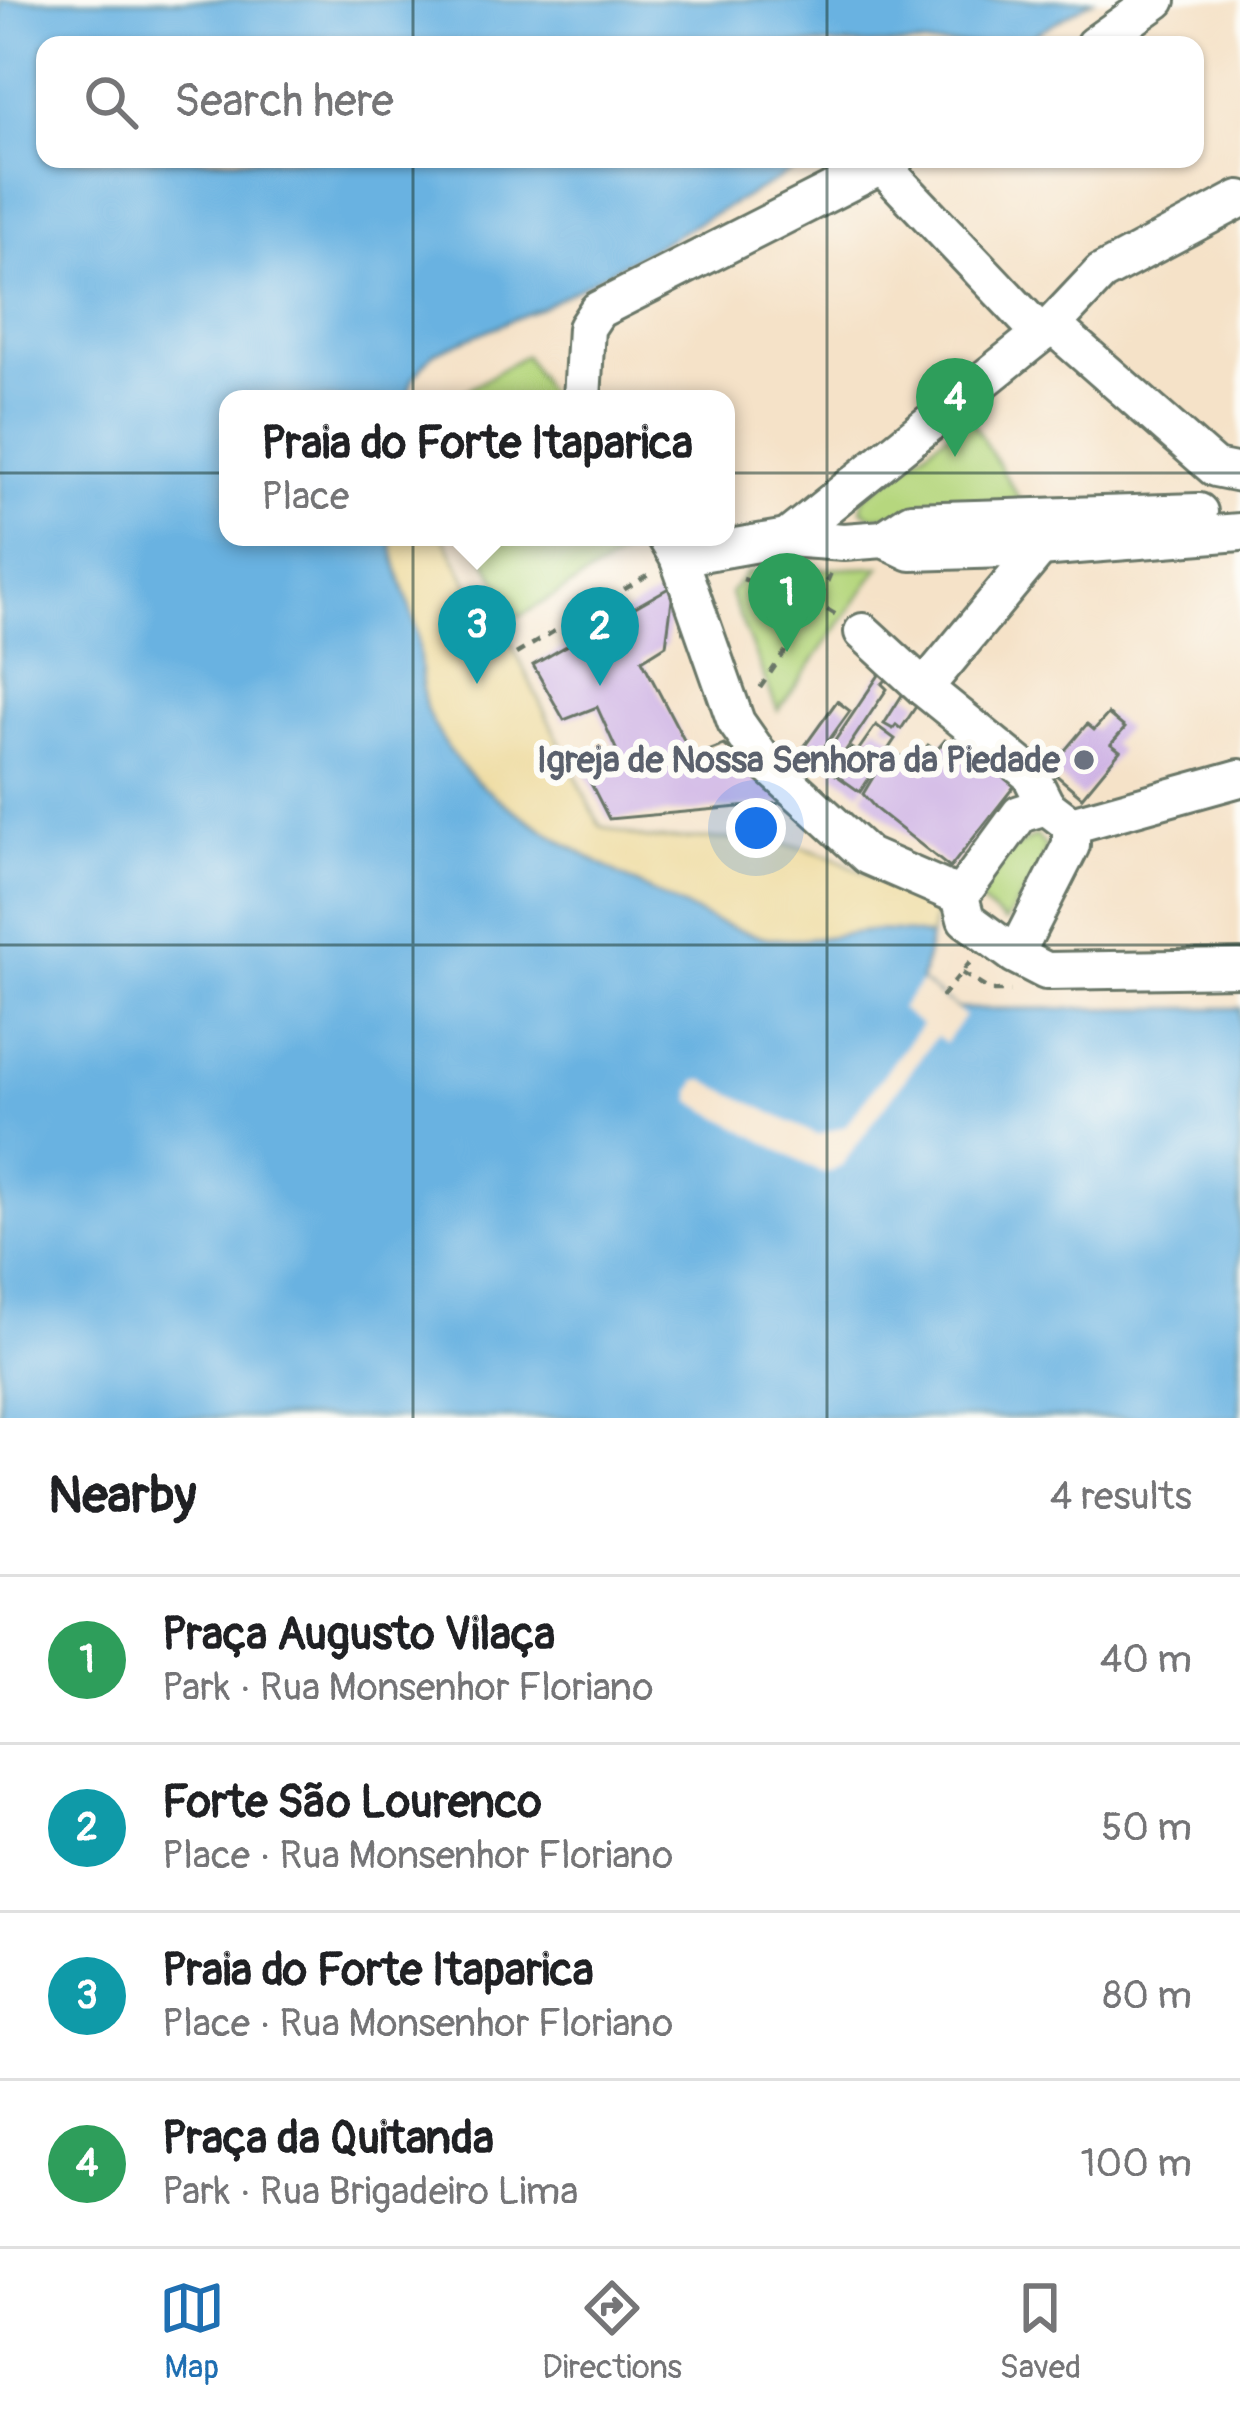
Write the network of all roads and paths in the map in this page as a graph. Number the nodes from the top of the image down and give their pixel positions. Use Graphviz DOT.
graph roads {
  1 [pos="1157,0"];
  2 [pos="1107,36"];
  3 [pos="877,168"];
  4 [pos="895,168"];
  5 [pos="1240,199"];
  6 [pos="1047,330"];
  7 [pos="583,390"];
  8 [pos="1228,471"];
  9 [pos="1240,511"];
  10 [pos="1240,532"];
  11 [pos="787,538"];
  12 [pos="1028,538"];
  13 [pos="735,542"];
  14 [pos="672,547"];
  15 [pos="738,577"];
  16 [pos="863,632"];
  17 [pos="516,654"];
  18 [pos="924,688"];
  19 [pos="736,722"];
  20 [pos="1240,778"];
  21 [pos="1059,816"];
  22 [pos="960,896"];
  23 [pos="1002,945"];
  24 [pos="1240,968"];
  25 [pos="941,997"];
  1 -- 2 [label="street"];
  3 -- 7 [label="street"];
  4 -- 6 [label="street"];
  5 -- 6 [label="street"];
  6 -- 8 [label="street"];
  6 -- 11 [label="street"];
  9 -- 12 [label="street"];
  10 -- 12 [label="street"];
  11 -- 12 [label="street"];
  11 -- 13 [label="street"];
  12 -- 18 [label="street"];
  14 -- 17 [label="path"];
  14 -- 19 [label="street"];
  15 -- 19 [label="path"];
  16 -- 18 [label="street"];
  18 -- 21 [label="street"];
  19 -- 22 [label="street"];
  20 -- 21 [label="street"];
  21 -- 22 [label="street"];
  21 -- 23 [label="street"];
  22 -- 23 [label="street"];
  23 -- 24 [label="street"];
  23 -- 25 [label="path"];
}
